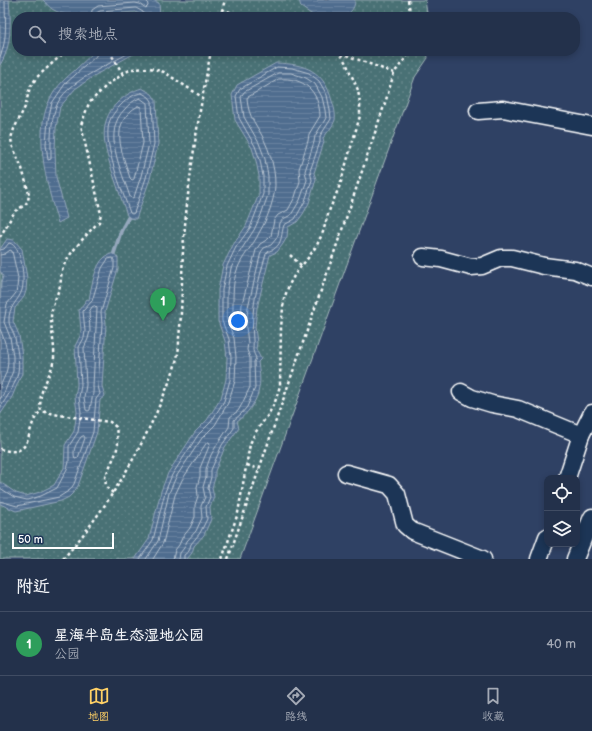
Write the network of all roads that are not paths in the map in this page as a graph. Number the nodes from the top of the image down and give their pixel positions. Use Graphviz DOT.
graph roads {
  1 [pos="478,111"];
  2 [pos="592,126"];
  3 [pos="423,257"];
  4 [pos="592,277"];
  5 [pos="461,392"];
  6 [pos="592,412"];
  7 [pos="581,435"];
  8 [pos="346,473"];
  9 [pos="568,475"];
  10 [pos="592,517"];
  11 [pos="544,545"];
  12 [pos="483,559"];
  13 [pos="539,559"];
  14 [pos="575,559"];
  1 -- 2 [label="street"];
  3 -- 4 [label="street"];
  5 -- 7 [label="street"];
  6 -- 7 [label="street"];
  7 -- 9 [label="street"];
  8 -- 12 [label="street"];
  10 -- 14 [label="street"];
  11 -- 13 [label="street"];
}
